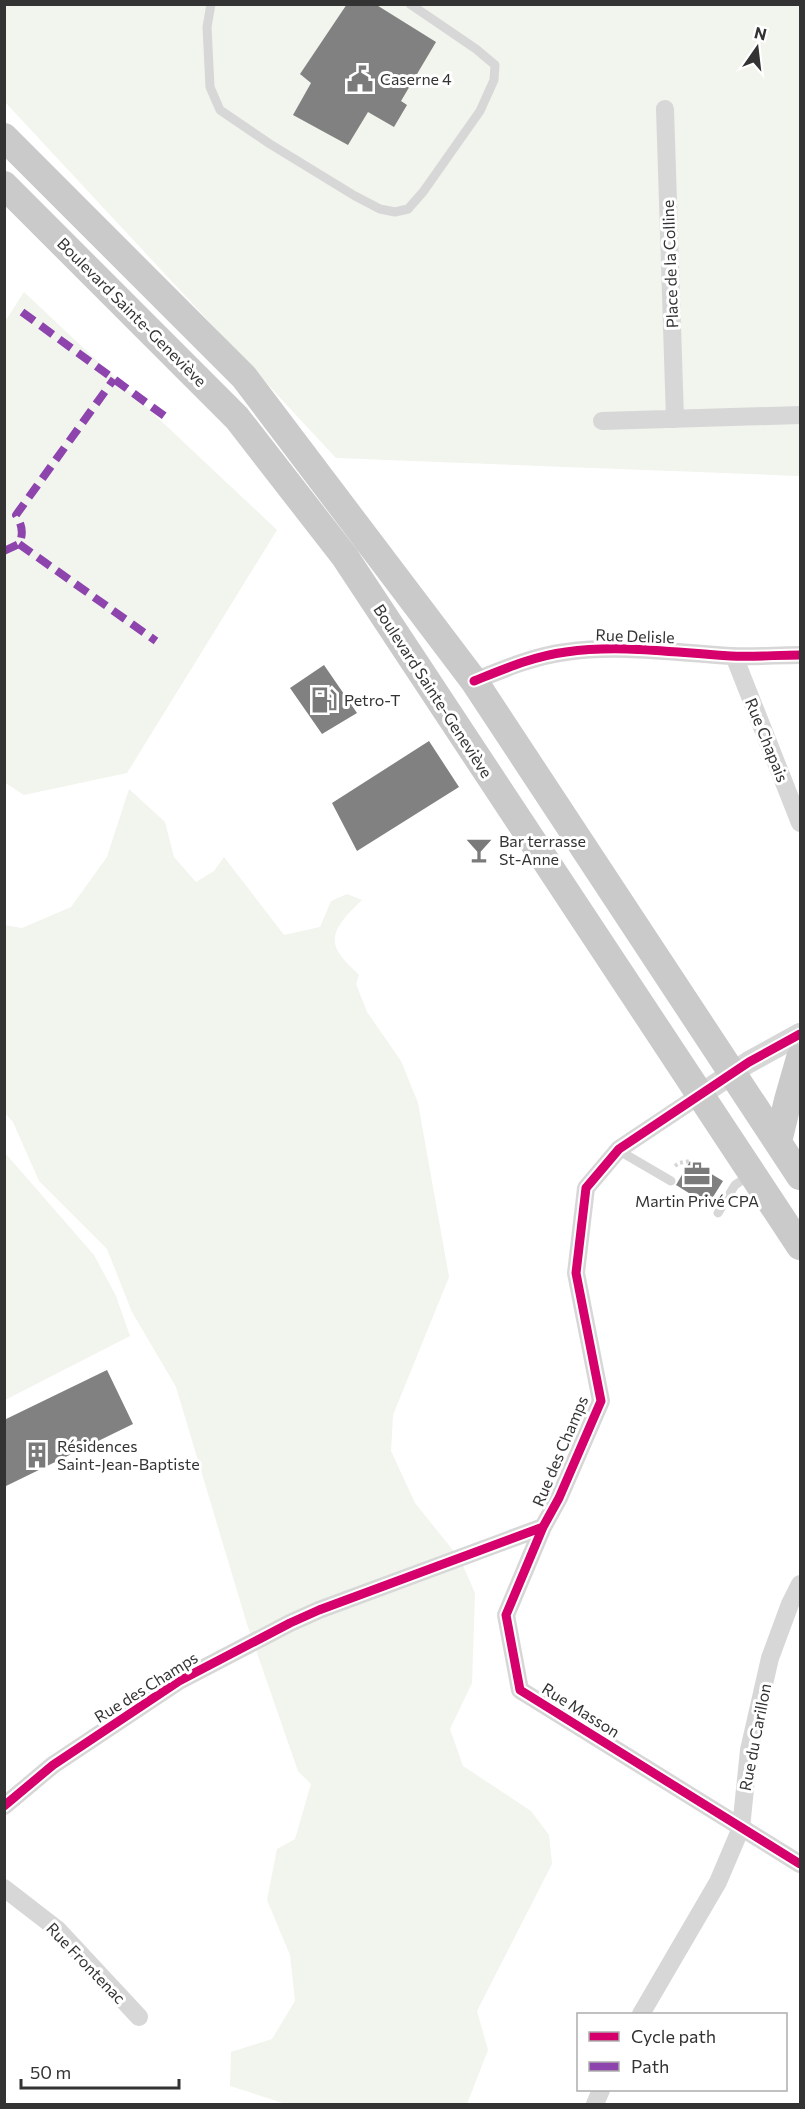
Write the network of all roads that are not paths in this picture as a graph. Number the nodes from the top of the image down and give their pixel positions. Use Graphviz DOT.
graph roads {
  1 [pos="211,4"];
  2 [pos="410,4"];
  3 [pos="665,109"];
  4 [pos="4,137"];
  5 [pos="4,185"];
  6 [pos="801,415"];
  7 [pos="675,419"];
  8 [pos="602,422"];
  9 [pos="801,655"];
  10 [pos="734,656"];
  11 [pos="474,681"];
  12 [pos="801,823"];
  13 [pos="801,1034"];
  14 [pos="801,1058"];
  15 [pos="732,1073"];
  16 [pos="700,1095"];
  17 [pos="778,1142"];
  18 [pos="619,1149"];
  19 [pos="752,1173"];
  20 [pos="801,1176"];
  21 [pos="670,1181"];
  22 [pos="718,1212"];
  23 [pos="801,1246"];
  24 [pos="543,1527"];
  25 [pos="801,1584"];
  26 [pos="4,1806"];
  27 [pos="741,1828"];
  28 [pos="801,1864"];
  29 [pos="4,1888"];
  30 [pos="642,2013"];
  31 [pos="139,2017"];
  1 -- 2 [label="lane"];
  3 -- 7 [label="street, Place de la Colline"];
  4 -- 11 [label="main road, Boulevard Sainte-Geneviève"];
  5 -- 16 [label="main road, Boulevard Sainte-Geneviève"];
  6 -- 7 [label="street"];
  7 -- 8 [label="street"];
  9 -- 10 [label="street, Rue Delisle"];
  10 -- 11 [label="street, Rue Delisle"];
  10 -- 12 [label="street, Rue Chapais"];
  11 -- 15 [label="main road, Boulevard Sainte-Geneviève"];
  13 -- 15 [label="street, Rue des Champs"];
  14 -- 17 [label="main road"];
  15 -- 16 [label="street, Rue des Champs"];
  15 -- 17 [label="main road, Boulevard Sainte-Geneviève"];
  16 -- 18 [label="street, Rue des Champs"];
  16 -- 19 [label="main road, Boulevard Sainte-Geneviève"];
  17 -- 20 [label="main road, Boulevard Sainte-Geneviève"];
  18 -- 21 [label="lane"];
  18 -- 24 [label="street, Rue des Champs"];
  19 -- 22 [label="lane"];
  19 -- 23 [label="main road, Boulevard Sainte-Geneviève"];
  24 -- 26 [label="street, Rue des Champs"];
  24 -- 27 [label="street, Rue Masson"];
  25 -- 27 [label="street, Rue du Carillon"];
  27 -- 28 [label="street, Rue Masson"];
  27 -- 30 [label="street, Rue du Carillon"];
  29 -- 31 [label="street, Rue Frontenac"];
}
